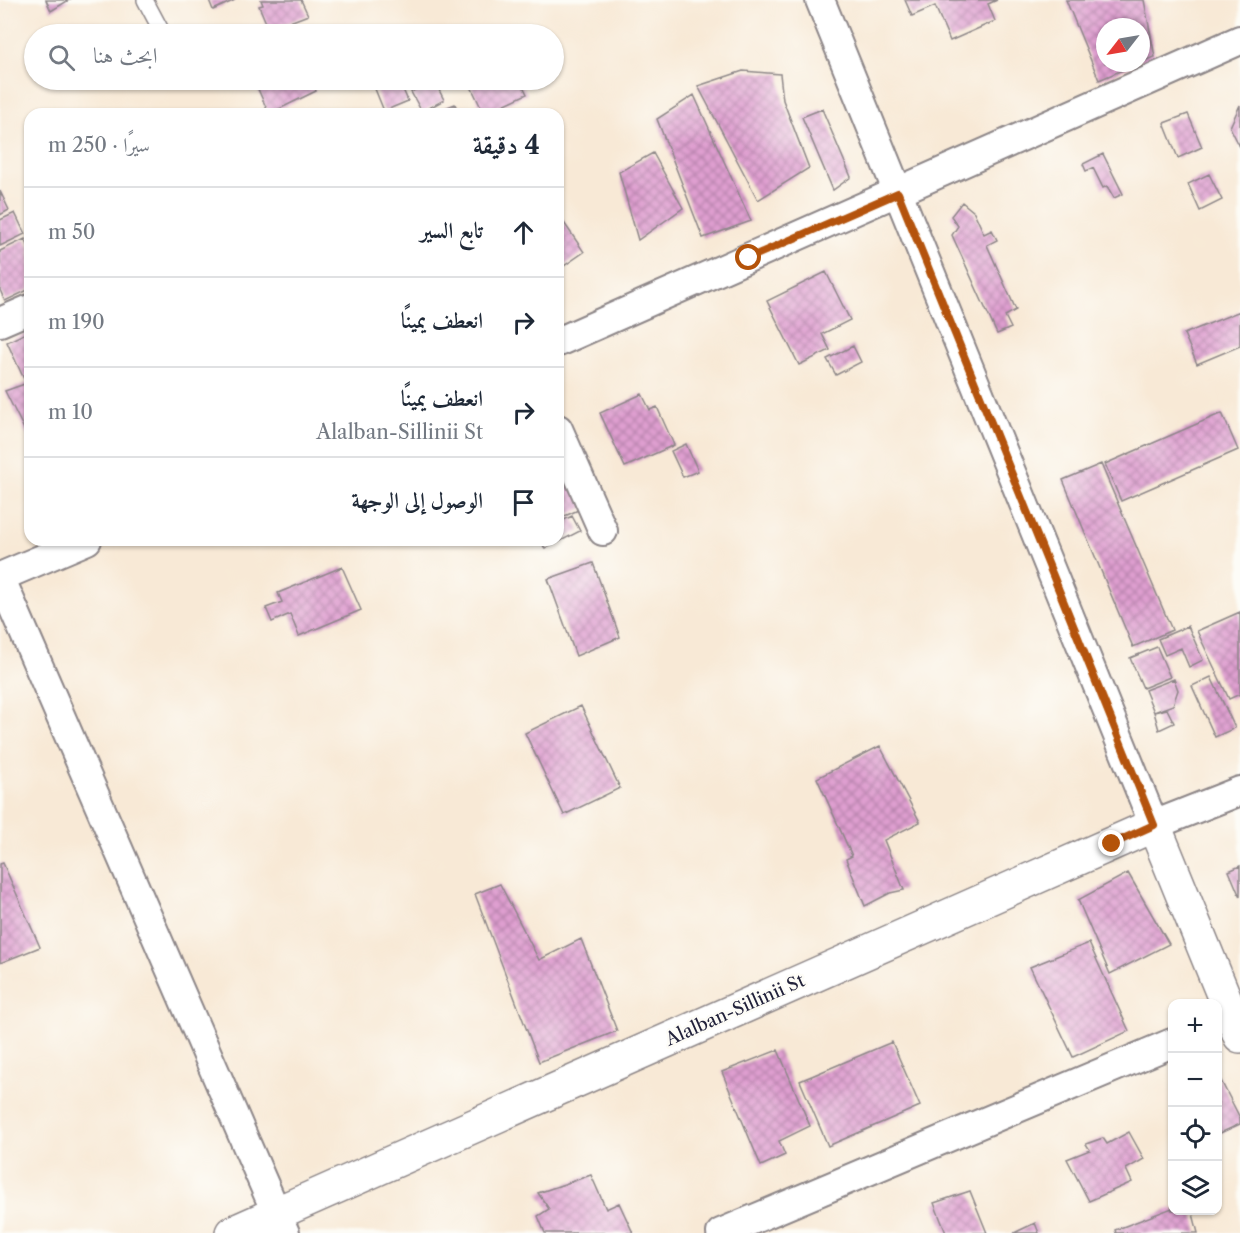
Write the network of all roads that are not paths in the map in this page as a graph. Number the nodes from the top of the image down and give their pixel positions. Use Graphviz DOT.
graph roads {
  1 [pos="145,0"];
  2 [pos="820,0"];
  3 [pos="158,24"];
  4 [pos="1240,40"];
  5 [pos="898,193"];
  6 [pos="24,312"];
  7 [pos="0,322"];
  8 [pos="564,339"];
  9 [pos="564,443"];
  10 [pos="603,531"];
  11 [pos="73,546"];
  12 [pos="0,577"];
  13 [pos="1240,791"];
  14 [pos="1154,825"];
  15 [pos="1230,1026"];
  16 [pos="1168,1044"];
  17 [pos="281,1223"];
  18 [pos="232,1233"];
  19 [pos="721,1233"];
  1 -- 3 [label="lane"];
  2 -- 5 [label="street"];
  4 -- 5 [label="street"];
  5 -- 8 [label="street"];
  5 -- 14 [label="street"];
  6 -- 7 [label="street"];
  9 -- 10 [label="street"];
  11 -- 12 [label="street"];
  12 -- 17 [label="street"];
  13 -- 14 [label="street, Alalban-Sillinii St"];
  14 -- 15 [label="street"];
  14 -- 17 [label="street, Alalban-Sillinii St"];
  16 -- 19 [label="street"];
  17 -- 18 [label="street, Alalban-Sillinii St"];
}
